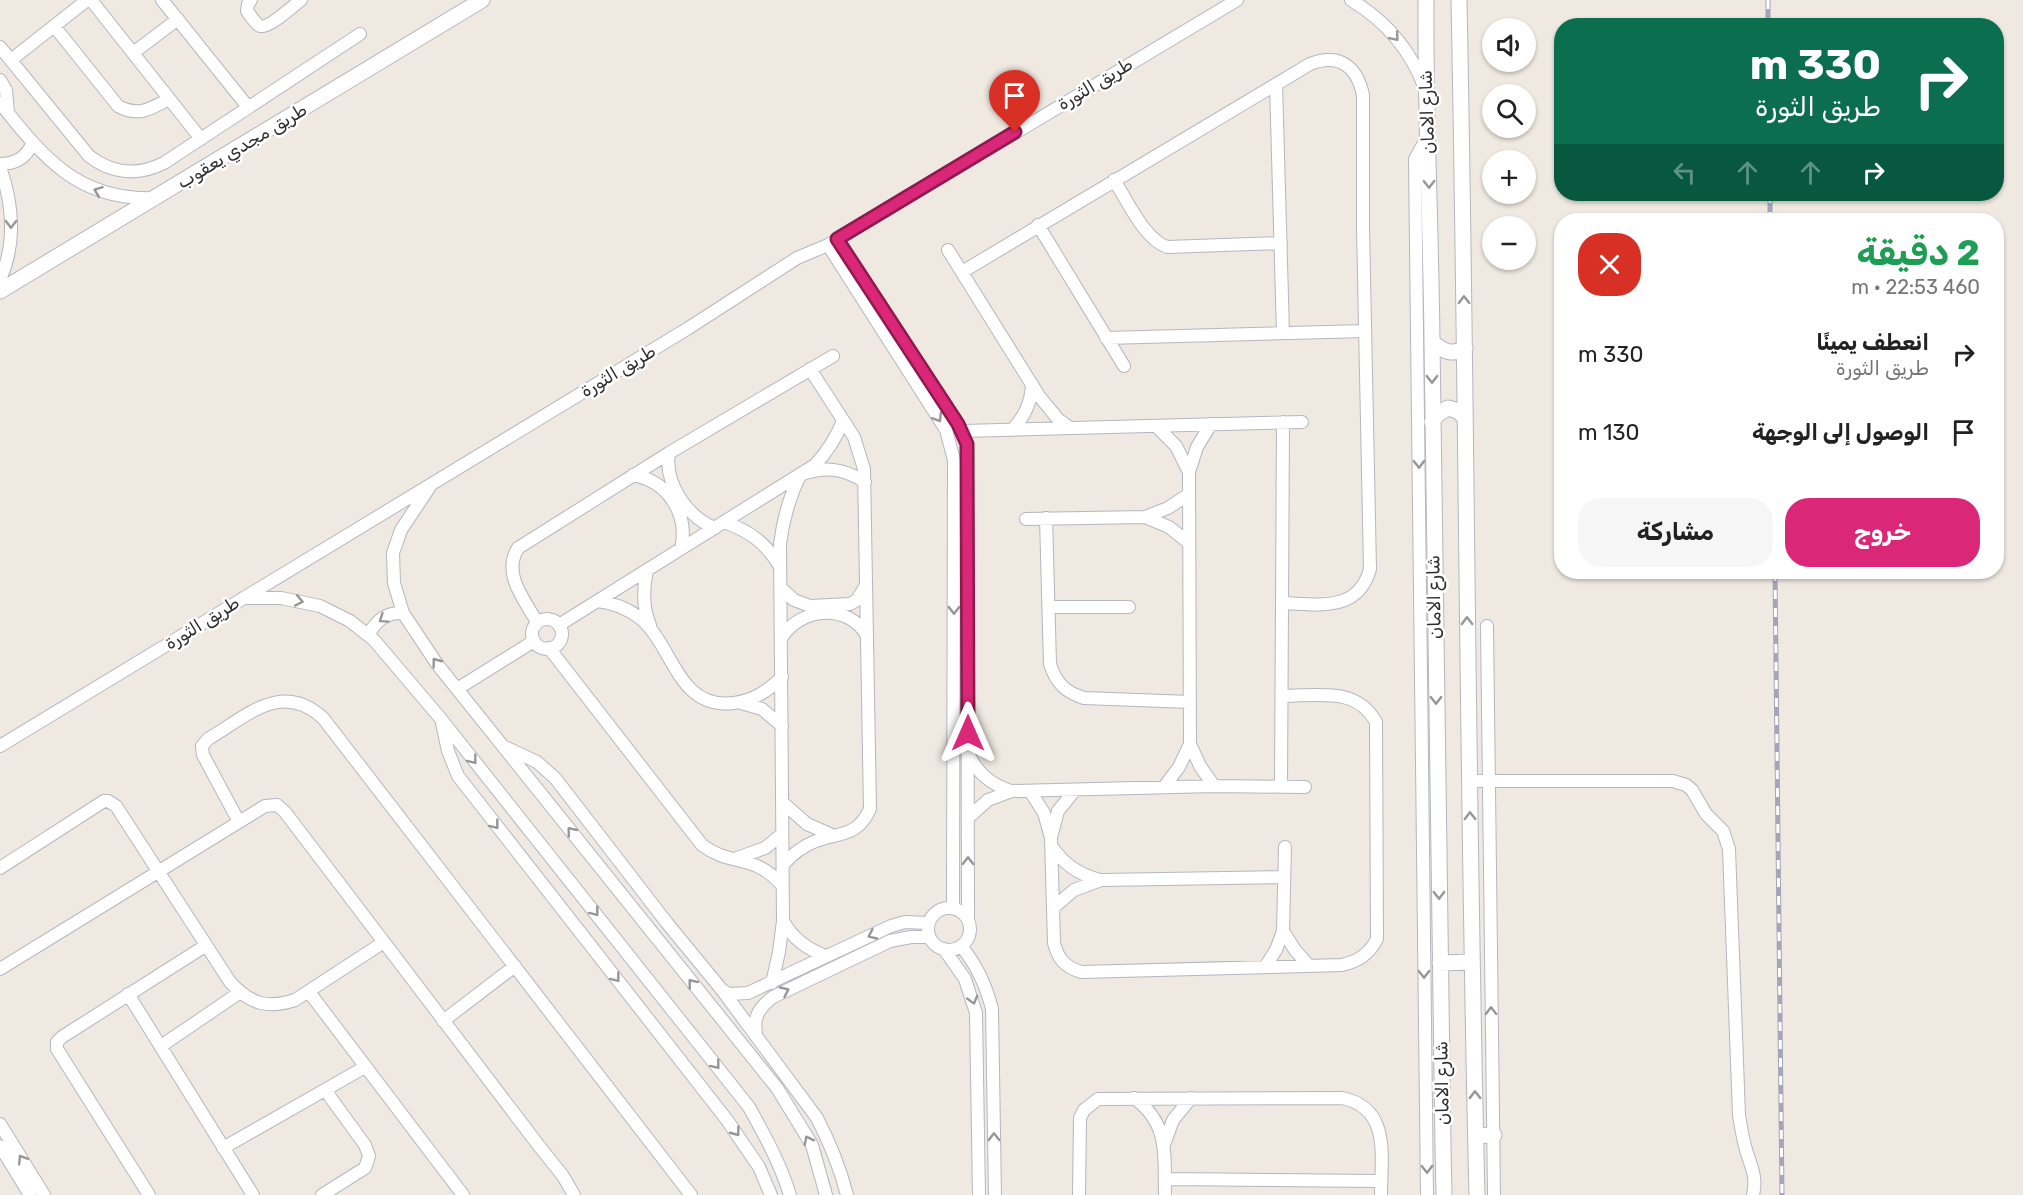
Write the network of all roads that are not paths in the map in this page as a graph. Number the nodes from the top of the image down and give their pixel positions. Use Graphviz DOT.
graph roads {
  1 [pos="89,0"];
  2 [pos="162,0"];
  3 [pos="251,0"];
  4 [pos="301,0"];
  5 [pos="482,0"];
  6 [pos="1236,0"];
  7 [pos="1351,0"];
  8 [pos="1426,0"];
  9 [pos="1459,0"];
  10 [pos="178,19"];
  11 [pos="54,26"];
  12 [pos="360,34"];
  13 [pos="0,47"];
  14 [pos="133,53"];
  15 [pos="10,60"];
  16 [pos="0,80"];
  17 [pos="1276,84"];
  18 [pos="1425,91"];
  19 [pos="169,99"];
  20 [pos="248,107"];
  21 [pos="4,108"];
  22 [pos="1428,136"];
  23 [pos="201,139"];
  24 [pos="32,144"];
  25 [pos="0,166"];
  26 [pos="1114,180"];
  27 [pos="155,198"];
  28 [pos="1038,225"];
  29 [pos="832,242"];
  30 [pos="1281,243"];
  31 [pos="948,250"];
  32 [pos="962,272"];
  33 [pos="0,280"];
  34 [pos="0,291"];
  35 [pos="1365,331"];
  36 [pos="1283,333"];
  37 [pos="1106,338"];
  38 [pos="1432,342"];
  39 [pos="1465,348"];
  40 [pos="833,356"];
  41 [pos="1124,366"];
  42 [pos="810,369"];
  43 [pos="1032,383"];
  44 [pos="1464,417"];
  45 [pos="843,421"];
  46 [pos="1283,422"];
  47 [pos="1302,422"];
  48 [pos="1432,422"];
  49 [pos="1211,424"];
  50 [pos="1156,426"];
  51 [pos="1070,428"];
  52 [pos="1012,430"];
  53 [pos="963,431"];
  54 [pos="669,453"];
  55 [pos="1189,472"];
  56 [pos="633,475"];
  57 [pos="800,475"];
  58 [pos="865,482"];
  59 [pos="432,483"];
  60 [pos="1189,494"];
  61 [pos="1145,517"];
  62 [pos="1046,518"];
  63 [pos="1026,519"];
  64 [pos="719,525"];
  65 [pos="1189,543"];
  66 [pos="681,549"];
  67 [pos="781,568"];
  68 [pos="647,570"];
  69 [pos="866,586"];
  70 [pos="782,589"];
  71 [pos="241,598"];
  72 [pos="598,601"];
  73 [pos="1282,603"];
  74 [pos="1129,607"];
  75 [pos="1049,608"];
  76 [pos="403,613"];
  77 [pos="537,622"];
  78 [pos="558,625"];
  79 [pos="1487,626"];
  80 [pos="652,632"];
  81 [pos="368,634"];
  82 [pos="782,637"];
  83 [pos="867,637"];
  84 [pos="534,641"];
  85 [pos="549,648"];
  86 [pos="782,676"];
  87 [pos="1428,677"];
  88 [pos="457,689"];
  89 [pos="1282,696"];
  90 [pos="737,702"];
  91 [pos="1190,702"];
  92 [pos="441,719"];
  93 [pos="782,726"];
  94 [pos="1190,744"];
  95 [pos="0,746"];
  96 [pos="503,746"];
  97 [pos="968,752"];
  98 [pos="1470,781"];
  99 [pos="1488,781"];
  100 [pos="1215,786"];
  101 [pos="1164,787"];
  102 [pos="1281,787"];
  103 [pos="1305,787"];
  104 [pos="1075,790"];
  105 [pos="1012,791"];
  106 [pos="1030,791"];
  107 [pos="782,801"];
  108 [pos="969,817"];
  109 [pos="239,822"];
  110 [pos="782,834"];
  111 [pos="838,837"];
  112 [pos="1052,842"];
  113 [pos="1285,847"];
  114 [pos="732,859"];
  115 [pos="783,865"];
  116 [pos="0,868"];
  117 [pos="158,872"];
  118 [pos="1284,877"];
  119 [pos="1101,880"];
  120 [pos="782,885"];
  121 [pos="953,908"];
  122 [pos="1053,908"];
  123 [pos="968,920"];
  124 [pos="783,921"];
  125 [pos="667,923"];
  126 [pos="928,923"];
  127 [pos="1283,931"];
  128 [pos="653,934"];
  129 [pos="929,937"];
  130 [pos="384,942"];
  131 [pos="205,946"];
  132 [pos="961,946"];
  133 [pos="944,950"];
  134 [pos="825,956"];
  135 [pos="1472,962"];
  136 [pos="1440,963"];
  137 [pos="1,964"];
  138 [pos="515,966"];
  139 [pos="1309,966"];
  140 [pos="1264,967"];
  141 [pos="772,982"];
  142 [pos="722,990"];
  143 [pos="309,992"];
  144 [pos="239,993"];
  145 [pos="128,994"];
  146 [pos="443,1021"];
  147 [pos="756,1035"];
  148 [pos="1425,1036"];
  149 [pos="1441,1036"];
  150 [pos="161,1046"];
  151 [pos="365,1067"];
  152 [pos="789,1079"];
  153 [pos="777,1088"];
  154 [pos="325,1090"];
  155 [pos="1134,1098"];
  156 [pos="1191,1098"];
  157 [pos="0,1124"];
  158 [pos="1494,1135"];
  159 [pos="1476,1136"];
  160 [pos="0,1146"];
  161 [pos="1164,1146"];
  162 [pos="224,1148"];
  163 [pos="1165,1179"];
  164 [pos="1381,1181"];
  165 [pos="30,1195"];
  166 [pos="44,1195"];
  167 [pos="149,1195"];
  168 [pos="253,1195"];
  169 [pos="322,1195"];
  170 [pos="463,1195"];
  171 [pos="574,1195"];
  172 [pos="691,1195"];
  173 [pos="771,1195"];
  174 [pos="790,1195"];
  175 [pos="826,1195"];
  176 [pos="847,1195"];
  177 [pos="979,1195"];
  178 [pos="995,1195"];
  179 [pos="1079,1195"];
  180 [pos="1165,1195"];
  181 [pos="1381,1195"];
  182 [pos="1427,1195"];
  183 [pos="1444,1195"];
  184 [pos="1477,1195"];
  185 [pos="1494,1195"];
  186 [pos="1754,1195"];
  1 -- 11 [label="street"];
  1 -- 14 [label="street"];
  2 -- 10 [label="street"];
  3 -- 4 [label="street"];
  5 -- 27 [label="street, طريق مجدي يعقوب"];
  6 -- 29 [label="street, طريق الثورة"];
  7 -- 18 [label="street, one-way"];
  8 -- 18 [label="street, شارع الامان"];
  39 -- 9 [label="street, شارع الامان, one-way"];
  10 -- 14 [label="street"];
  10 -- 20 [label="street"];
  11 -- 15 [label="street"];
  11 -- 19 [label="street"];
  12 -- 20 [label="street"];
  13 -- 15 [label="street"];
  14 -- 19 [label="street"];
  15 -- 23 [label="street"];
  16 -- 21 [label="street"];
  17 -- 26 [label="street"];
  17 -- 30 [label="street"];
  17 -- 35 [label="street"];
  18 -- 22 [label="street, شارع الامان"];
  19 -- 23 [label="street"];
  20 -- 23 [label="street"];
  21 -- 24 [label="street"];
  22 -- 38 [label="street, شارع الامان, one-way"];
  22 -- 87 [label="street, one-way"];
  24 -- 25 [label="street"];
  27 -- 24 [label="street, one-way"];
  25 -- 33 [label="street, one-way"];
  26 -- 28 [label="street"];
  26 -- 30 [label="street"];
  27 -- 34 [label="street, طريق مجدي يعقوب"];
  28 -- 32 [label="street"];
  28 -- 37 [label="street"];
  29 -- 53 [label="street"];
  29 -- 59 [label="street, طريق الثورة"];
  29 -- 121 [label="street, one-way"];
  30 -- 36 [label="street"];
  31 -- 32 [label="street"];
  32 -- 43 [label="street"];
  35 -- 36 [label="street"];
  35 -- 73 [label="street"];
  36 -- 37 [label="street"];
  37 -- 41 [label="street"];
  38 -- 39 [label="street"];
  38 -- 48 [label="street, شارع الامان, one-way"];
  39 -- 44 [label="street, شارع الامان"];
  40 -- 42 [label="street"];
  42 -- 45 [label="street"];
  42 -- 54 [label="street"];
  43 -- 51 [label="street"];
  43 -- 52 [label="street"];
  44 -- 48 [label="street"];
  98 -- 44 [label="street, شارع الامان, one-way"];
  45 -- 57 [label="street"];
  45 -- 58 [label="street"];
  46 -- 47 [label="street"];
  46 -- 49 [label="street"];
  46 -- 73 [label="street"];
  48 -- 87 [label="street, شارع الامان"];
  49 -- 50 [label="street"];
  49 -- 55 [label="street"];
  50 -- 51 [label="street"];
  50 -- 55 [label="street"];
  51 -- 52 [label="street"];
  52 -- 53 [label="street"];
  53 -- 97 [label="street"];
  54 -- 56 [label="street"];
  54 -- 64 [label="street"];
  55 -- 60 [label="street"];
  56 -- 66 [label="street"];
  56 -- 77 [label="street"];
  57 -- 58 [label="street"];
  57 -- 64 [label="street"];
  57 -- 67 [label="street"];
  58 -- 69 [label="street"];
  59 -- 71 [label="street, طريق الثورة"];
  59 -- 76 [label="street"];
  60 -- 61 [label="street"];
  60 -- 65 [label="street"];
  61 -- 62 [label="street"];
  61 -- 65 [label="street"];
  62 -- 63 [label="street"];
  62 -- 75 [label="street"];
  64 -- 66 [label="street"];
  64 -- 67 [label="street"];
  65 -- 91 [label="street"];
  66 -- 68 [label="street"];
  67 -- 70 [label="street"];
  68 -- 72 [label="street"];
  68 -- 80 [label="street"];
  69 -- 70 [label="street"];
  69 -- 83 [label="street"];
  70 -- 82 [label="street"];
  71 -- 81 [label="street, one-way"];
  71 -- 95 [label="street, طريق الثورة"];
  72 -- 78 [label="street"];
  72 -- 80 [label="street"];
  73 -- 89 [label="street"];
  74 -- 75 [label="street"];
  75 -- 91 [label="street"];
  76 -- 81 [label="street, one-way"];
  88 -- 76 [label="street, one-way"];
  77 -- 78 [label="street"];
  77 -- 84 [label="street"];
  78 -- 85 [label="street"];
  79 -- 99 [label="street"];
  80 -- 90 [label="street"];
  81 -- 92 [label="street"];
  82 -- 83 [label="street"];
  82 -- 86 [label="street"];
  83 -- 111 [label="street"];
  84 -- 85 [label="street"];
  84 -- 88 [label="street"];
  85 -- 114 [label="street"];
  86 -- 90 [label="street"];
  86 -- 93 [label="street"];
  87 -- 136 [label="street, شارع الامان, one-way"];
  87 -- 148 [label="street, one-way"];
  88 -- 96 [label="street"];
  89 -- 102 [label="street"];
  89 -- 139 [label="street"];
  90 -- 93 [label="street"];
  91 -- 94 [label="street"];
  92 -- 173 [label="street, one-way"];
  92 -- 174 [label="street, one-way"];
  93 -- 107 [label="street"];
  94 -- 100 [label="street"];
  94 -- 101 [label="street"];
  96 -- 125 [label="street"];
  128 -- 96 [label="street, one-way"];
  97 -- 105 [label="street"];
  97 -- 108 [label="street"];
  98 -- 99 [label="street"];
  135 -- 98 [label="street, شارع الامان, one-way"];
  158 -- 99 [label="street, one-way"];
  99 -- 186 [label="street"];
  100 -- 101 [label="street"];
  100 -- 102 [label="street"];
  101 -- 104 [label="street"];
  102 -- 103 [label="street"];
  104 -- 106 [label="street"];
  104 -- 112 [label="street"];
  105 -- 106 [label="street"];
  105 -- 108 [label="street"];
  106 -- 112 [label="street"];
  107 -- 110 [label="street"];
  107 -- 111 [label="street"];
  123 -- 108 [label="street, one-way"];
  109 -- 117 [label="street"];
  109 -- 130 [label="street"];
  109 -- 138 [label="street"];
  110 -- 114 [label="street"];
  110 -- 115 [label="street"];
  111 -- 115 [label="street"];
  112 -- 119 [label="street"];
  112 -- 122 [label="street"];
  113 -- 118 [label="street"];
  114 -- 120 [label="street"];
  115 -- 120 [label="street"];
  116 -- 117 [label="street"];
  117 -- 131 [label="street"];
  117 -- 137 [label="street"];
  118 -- 119 [label="street"];
  118 -- 127 [label="street"];
  119 -- 122 [label="street"];
  120 -- 124 [label="street"];
  121 -- 123 [label="street"];
  121 -- 126 [label="street"];
  122 -- 140 [label="street"];
  123 -- 132 [label="street"];
  124 -- 134 [label="street"];
  124 -- 141 [label="street"];
  125 -- 128 [label="street"];
  125 -- 142 [label="street"];
  126 -- 129 [label="street"];
  126 -- 134 [label="street, one-way"];
  127 -- 139 [label="street"];
  127 -- 140 [label="street"];
  153 -- 128 [label="street, one-way"];
  129 -- 133 [label="street"];
  147 -- 129 [label="street, one-way"];
  130 -- 143 [label="street"];
  130 -- 146 [label="street"];
  131 -- 144 [label="street"];
  131 -- 145 [label="street"];
  132 -- 133 [label="street"];
  178 -- 132 [label="street, one-way"];
  133 -- 177 [label="street, one-way"];
  134 -- 141 [label="street"];
  135 -- 136 [label="street"];
  159 -- 135 [label="street, شارع الامان, one-way"];
  136 -- 149 [label="street, شارع الامان"];
  138 -- 146 [label="street"];
  138 -- 172 [label="street"];
  139 -- 140 [label="street"];
  141 -- 142 [label="street"];
  142 -- 147 [label="street"];
  143 -- 144 [label="street"];
  143 -- 151 [label="street"];
  144 -- 150 [label="street"];
  145 -- 150 [label="street"];
  145 -- 167 [label="street"];
  146 -- 171 [label="street"];
  147 -- 152 [label="street"];
  148 -- 149 [label="street"];
  148 -- 182 [label="street, one-way"];
  149 -- 183 [label="street, شارع الامان"];
  150 -- 162 [label="street"];
  151 -- 154 [label="street"];
  151 -- 170 [label="street"];
  152 -- 153 [label="street"];
  152 -- 176 [label="street"];
  175 -- 153 [label="street, one-way"];
  154 -- 162 [label="street"];
  154 -- 169 [label="street"];
  155 -- 156 [label="street"];
  155 -- 161 [label="street"];
  155 -- 179 [label="street"];
  156 -- 161 [label="street"];
  156 -- 164 [label="street"];
  166 -- 157 [label="street, one-way"];
  158 -- 159 [label="street"];
  158 -- 185 [label="street"];
  159 -- 184 [label="street, شارع الامان"];
  160 -- 165 [label="street"];
  161 -- 163 [label="street"];
  162 -- 168 [label="street"];
  163 -- 164 [label="street"];
  163 -- 180 [label="street"];
  164 -- 181 [label="street"];
}
